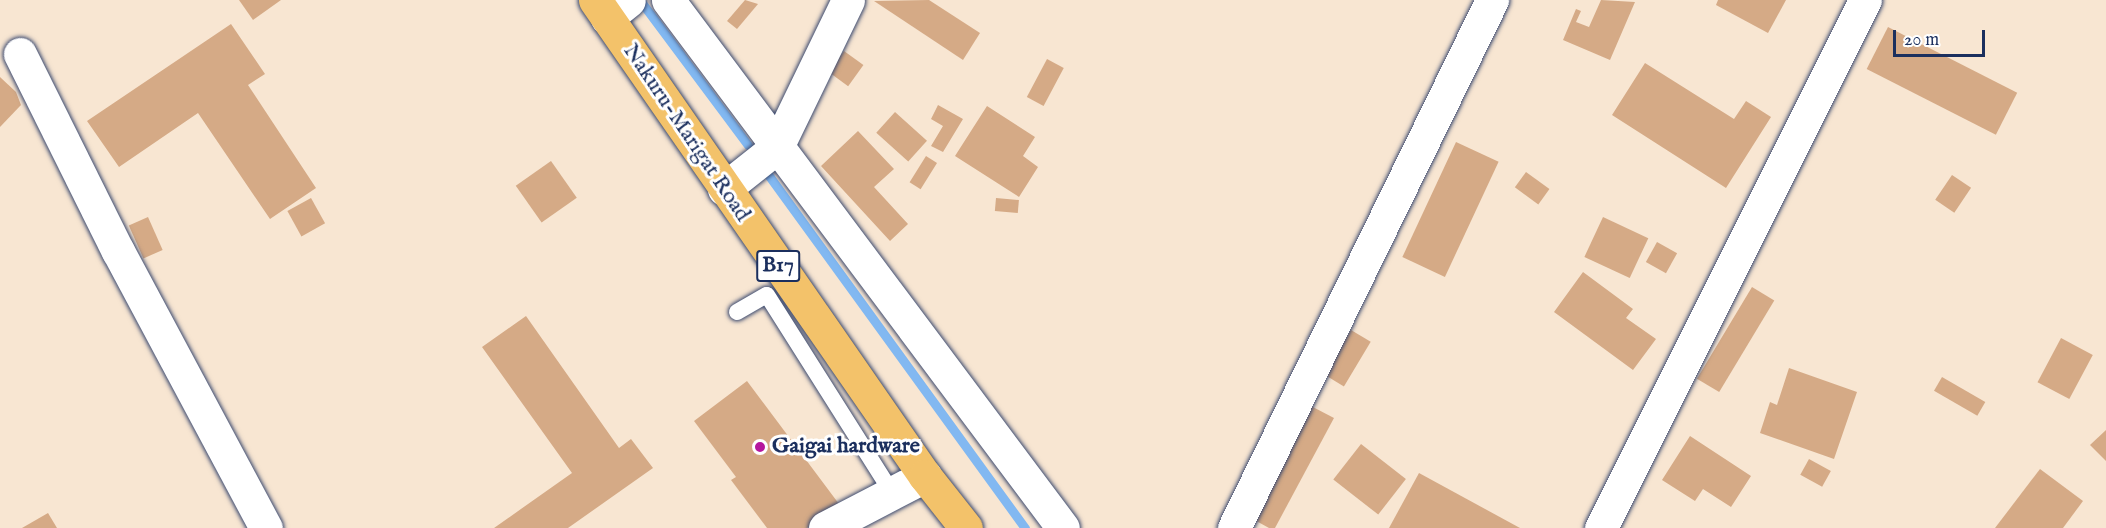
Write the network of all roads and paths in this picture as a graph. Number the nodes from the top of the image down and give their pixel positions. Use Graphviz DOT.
graph roads {
  1 [pos="668,0"];
  2 [pos="848,0"];
  3 [pos="1492,0"];
  4 [pos="1865,0"];
  5 [pos="611,6"];
  6 [pos="20,54"];
  7 [pos="777,147"];
  8 [pos="724,189"];
  9 [pos="737,312"];
  10 [pos="925,476"];
  11 [pos="892,493"];
  12 [pos="266,528"];
  13 [pos="825,528"];
  14 [pos="966,528"];
  15 [pos="1063,528"];
  16 [pos="1234,528"];
  17 [pos="1601,528"];
  1 -- 7 [label="street"];
  2 -- 7 [label="street"];
  3 -- 16 [label="street"];
  4 -- 17 [label="street"];
  5 -- 8 [label="main road, Nakuru-Marigat Road / B17"];
  6 -- 12 [label="street"];
  7 -- 8 [label="street"];
  7 -- 15 [label="street"];
  8 -- 10 [label="main road, Nakuru-Marigat Road / B17"];
  9 -- 11 [label="lane"];
  10 -- 11 [label="street"];
  10 -- 14 [label="main road, Nakuru-Marigat Road / B17"];
  11 -- 13 [label="street"];
}
